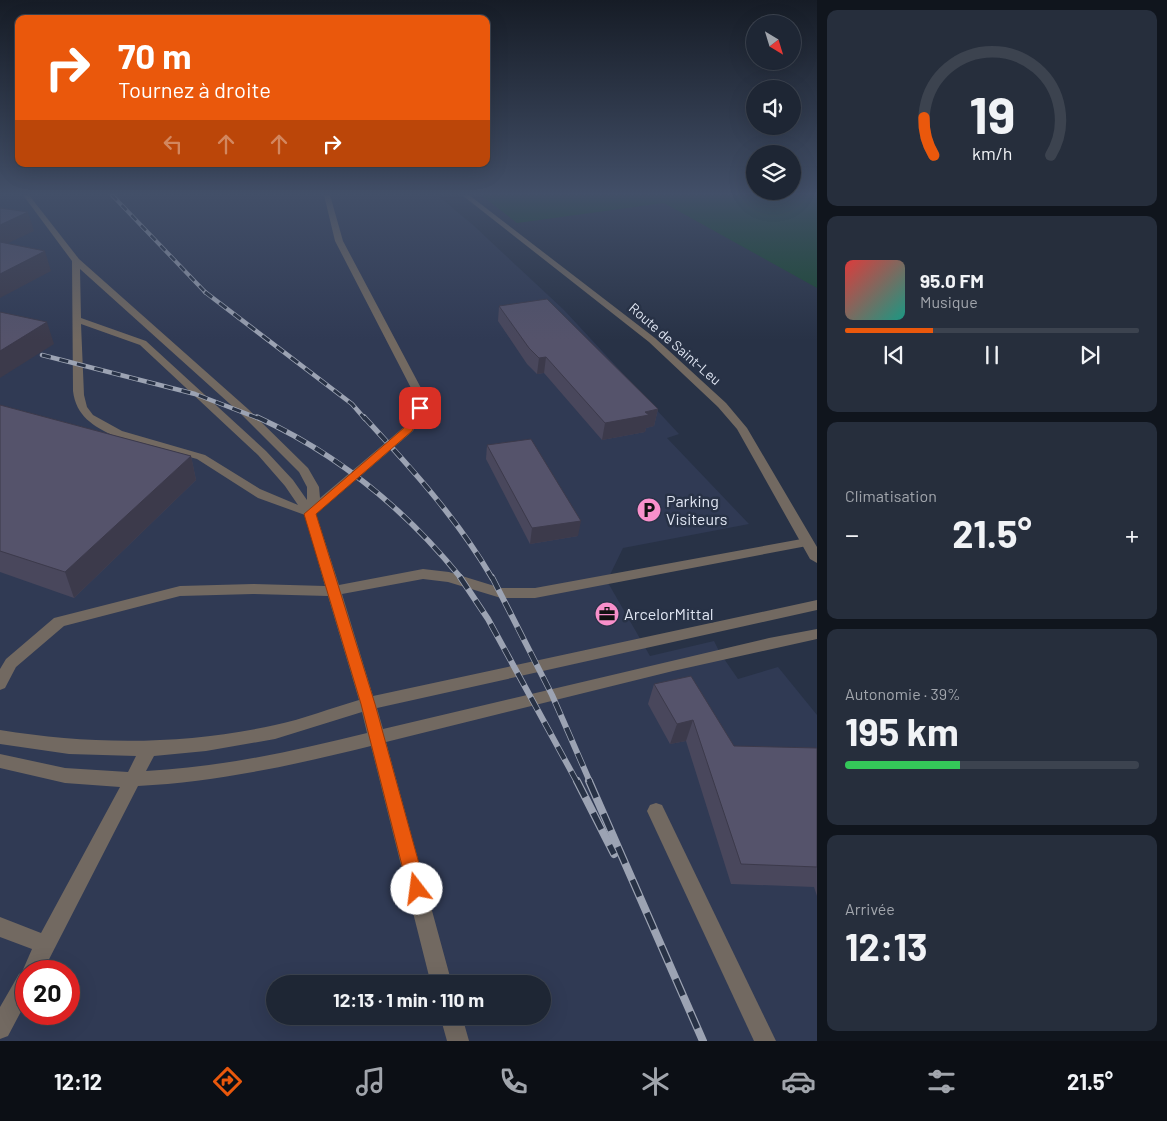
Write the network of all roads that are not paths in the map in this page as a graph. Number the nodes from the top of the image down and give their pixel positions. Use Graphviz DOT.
graph roads {
  1 [pos="63,244"];
  2 [pos="340,244"];
  3 [pos="528,244"];
  4 [pos="76,261"];
  5 [pos="78,320"];
  6 [pos="310,514"];
  7 [pos="807,542"];
  8 [pos="817,559"];
  9 [pos="334,591"];
  10 [pos="817,605"];
  11 [pos="817,634"];
  12 [pos="0,684"];
  13 [pos="368,704"];
  14 [pos="0,737"];
  15 [pos="377,738"];
  16 [pos="149,749"];
  17 [pos="0,761"];
  18 [pos="135,779"];
  19 [pos="656,811"];
  20 [pos="0,927"];
  21 [pos="46,944"];
  22 [pos="38,960"];
  23 [pos="440,975"];
  24 [pos="15,1001"];
  25 [pos="454,1025"];
  26 [pos="0,1028"];
  27 [pos="458,1041"];
  28 [pos="765,1041"];
  1 -- 4 [label="street"];
  2 -- 6 [label="street"];
  3 -- 7 [label="street, Route de Saint-Leu"];
  4 -- 5 [label="street"];
  4 -- 6 [label="street"];
  5 -- 6 [label="street"];
  5 -- 6 [label="street"];
  6 -- 9 [label="street"];
  7 -- 8 [label="street, Route de Saint-Leu"];
  7 -- 9 [label="street"];
  9 -- 12 [label="street"];
  9 -- 13 [label="street"];
  10 -- 13 [label="street"];
  11 -- 15 [label="street"];
  13 -- 15 [label="street"];
  13 -- 16 [label="street"];
  14 -- 16 [label="street"];
  15 -- 18 [label="street"];
  15 -- 23 [label="street"];
  16 -- 18 [label="street"];
  17 -- 18 [label="street"];
  18 -- 21 [label="street"];
  19 -- 28 [label="street"];
  20 -- 21 [label="street"];
  21 -- 22 [label="street"];
  24 -- 26 [label="street"];
  25 -- 27 [label="street"];
}
